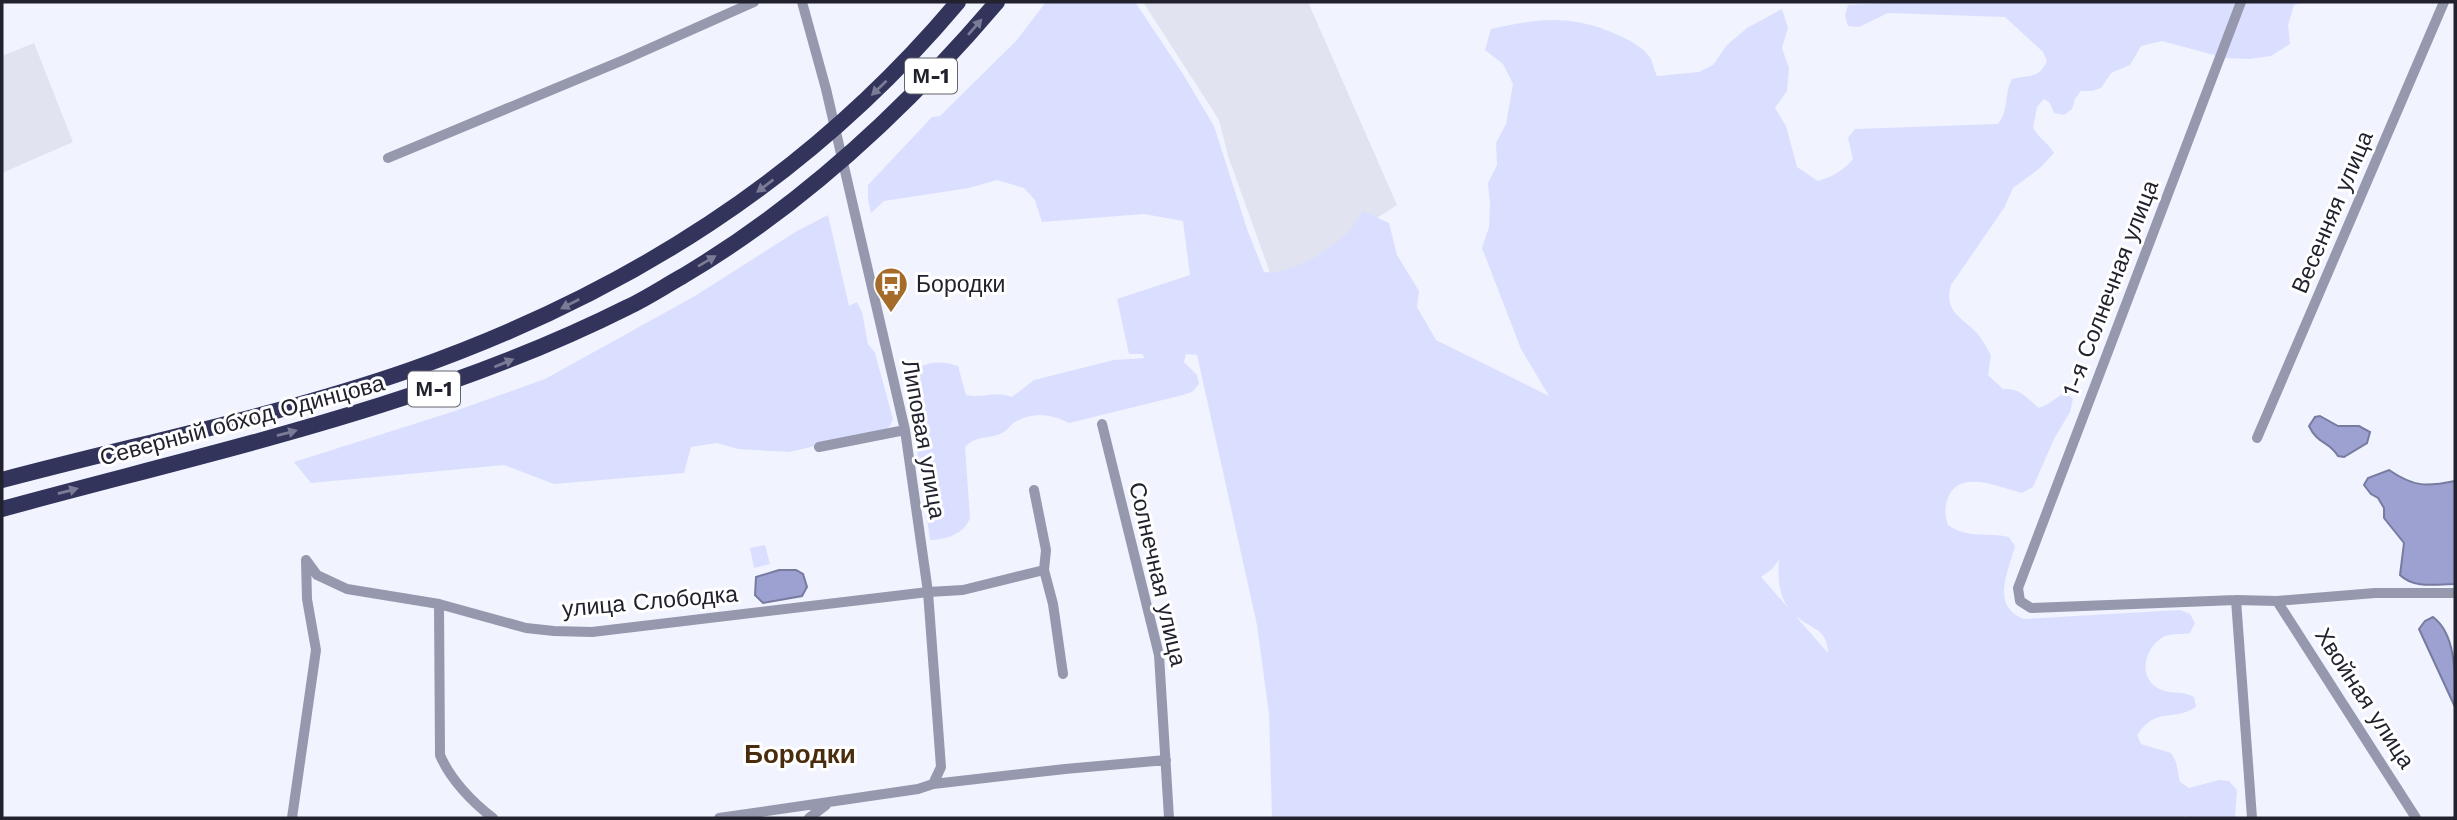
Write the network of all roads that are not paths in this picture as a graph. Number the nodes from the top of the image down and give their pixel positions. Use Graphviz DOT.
graph roads {
  1 [pos="754,2"];
  2 [pos="802,2"];
  3 [pos="958,2"];
  4 [pos="997,2"];
  5 [pos="2241,2"];
  6 [pos="2444,2"];
  7 [pos="388,158"];
  8 [pos="1102,424"];
  9 [pos="905,430"];
  10 [pos="2257,439"];
  11 [pos="819,447"];
  12 [pos="2,480"];
  13 [pos="1034,489"];
  14 [pos="2,509"];
  15 [pos="1044,570"];
  16 [pos="928,592"];
  17 [pos="2455,593"];
  18 [pos="2236,600"];
  19 [pos="2277,601"];
  20 [pos="439,604"];
  21 [pos="1063,674"];
  22 [pos="1166,760"];
  23 [pos="933,784"];
  24 [pos="829,804"];
  25 [pos="292,818"];
  26 [pos="493,818"];
  27 [pos="719,818"];
  28 [pos="809,818"];
  29 [pos="1169,818"];
  30 [pos="2252,818"];
  31 [pos="2416,818"];
  1 -- 7 [label="street"];
  2 -- 9 [label="street, Липовая улица"];
  3 -- 12 [label="highway, Северный обход Одинцова / М-1, one-way"];
  14 -- 4 [label="highway, Северный обход Одинцова / М-1, one-way"];
  5 -- 18 [label="street, 1-я Солнечная улица"];
  6 -- 10 [label="street, Весенняя улица"];
  8 -- 22 [label="street, Солнечная улица"];
  9 -- 11 [label="street"];
  9 -- 16 [label="street, Липовая улица"];
  13 -- 15 [label="street"];
  15 -- 16 [label="street, улица Слободка"];
  15 -- 21 [label="street"];
  16 -- 20 [label="street, улица Слободка"];
  16 -- 23 [label="street, Липовая улица"];
  17 -- 19 [label="street"];
  18 -- 19 [label="street"];
  18 -- 30 [label="street"];
  19 -- 31 [label="street, Хвойная улица"];
  20 -- 25 [label="street, улица Слободка"];
  20 -- 26 [label="street"];
  22 -- 23 [label="street"];
  22 -- 29 [label="street, Солнечная улица"];
  23 -- 24 [label="street"];
  24 -- 27 [label="street"];
  24 -- 28 [label="street"];
}
